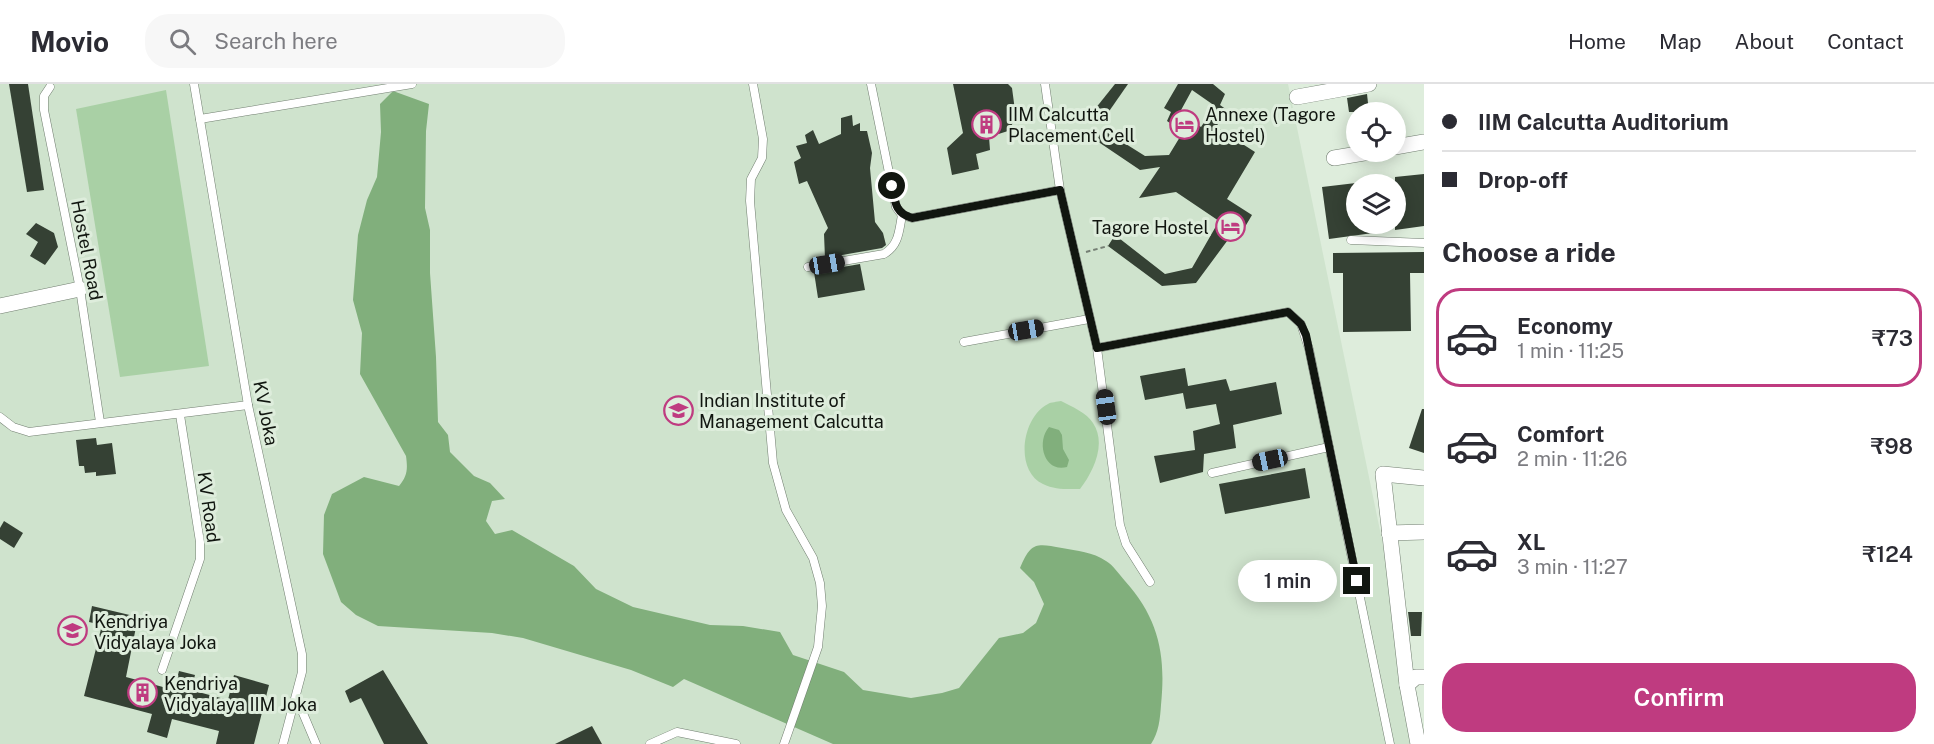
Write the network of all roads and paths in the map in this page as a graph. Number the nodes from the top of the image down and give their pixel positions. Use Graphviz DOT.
graph roads {
  1 [pos="194,84"];
  2 [pos="412,84"];
  3 [pos="753,84"];
  4 [pos="871,84"];
  5 [pos="1045,84"];
  6 [pos="1369,84"];
  7 [pos="52,85"];
  8 [pos="1296,97"];
  9 [pos="200,119"];
  10 [pos="1424,142"];
  11 [pos="1406,145"];
  12 [pos="1346,156"];
  13 [pos="1335,158"];
  14 [pos="1060,190"];
  15 [pos="902,215"];
  16 [pos="1351,240"];
  17 [pos="1424,243"];
  18 [pos="1108,246"];
  19 [pos="1075,256"];
  20 [pos="808,267"];
  21 [pos="80,289"];
  22 [pos="0,306"];
  23 [pos="1089,319"];
  24 [pos="964,342"];
  25 [pos="1097,348"];
  26 [pos="248,405"];
  27 [pos="180,415"];
  28 [pos="0,417"];
  29 [pos="100,422"];
  30 [pos="1329,447"];
  31 [pos="1212,473"];
  32 [pos="1424,478"];
  33 [pos="1389,532"];
  34 [pos="1424,532"];
  35 [pos="1150,582"];
  36 [pos="162,670"];
  37 [pos="1424,677"];
  38 [pos="1407,684"];
  39 [pos="297,699"];
  40 [pos="784,743"];
  41 [pos="283,744"];
  42 [pos="316,744"];
  43 [pos="650,744"];
  44 [pos="736,744"];
  45 [pos="1390,744"];
  46 [pos="1418,744"];
  1 -- 9 [label="lane, KV Joka"];
  2 -- 9 [label="lane"];
  3 -- 40 [label="lane"];
  4 -- 15 [label="lane"];
  5 -- 14 [label="lane"];
  6 -- 8 [label="street"];
  7 -- 21 [label="lane, Hostel Road"];
  9 -- 26 [label="lane, KV Joka"];
  10 -- 11 [label="street"];
  12 -- 13 [label="street"];
  14 -- 15 [label="lane"];
  14 -- 19 [label="lane"];
  15 -- 20 [label="lane"];
  16 -- 17 [label="lane"];
  18 -- 19 [label="path"];
  19 -- 23 [label="lane"];
  21 -- 22 [label="street"];
  21 -- 29 [label="lane, Hostel Road"];
  23 -- 24 [label="lane"];
  23 -- 25 [label="lane"];
  25 -- 30 [label="lane"];
  25 -- 35 [label="lane"];
  26 -- 27 [label="lane"];
  26 -- 39 [label="lane, KV Joka"];
  27 -- 29 [label="lane"];
  27 -- 36 [label="lane, KV Road"];
  28 -- 29 [label="lane"];
  30 -- 31 [label="lane"];
  30 -- 45 [label="lane"];
  32 -- 33 [label="street"];
  33 -- 34 [label="street"];
  33 -- 38 [label="street"];
  37 -- 38 [label="street"];
  38 -- 46 [label="street"];
  39 -- 41 [label="lane, KV Joka"];
  39 -- 42 [label="lane"];
  43 -- 44 [label="lane"];
}
